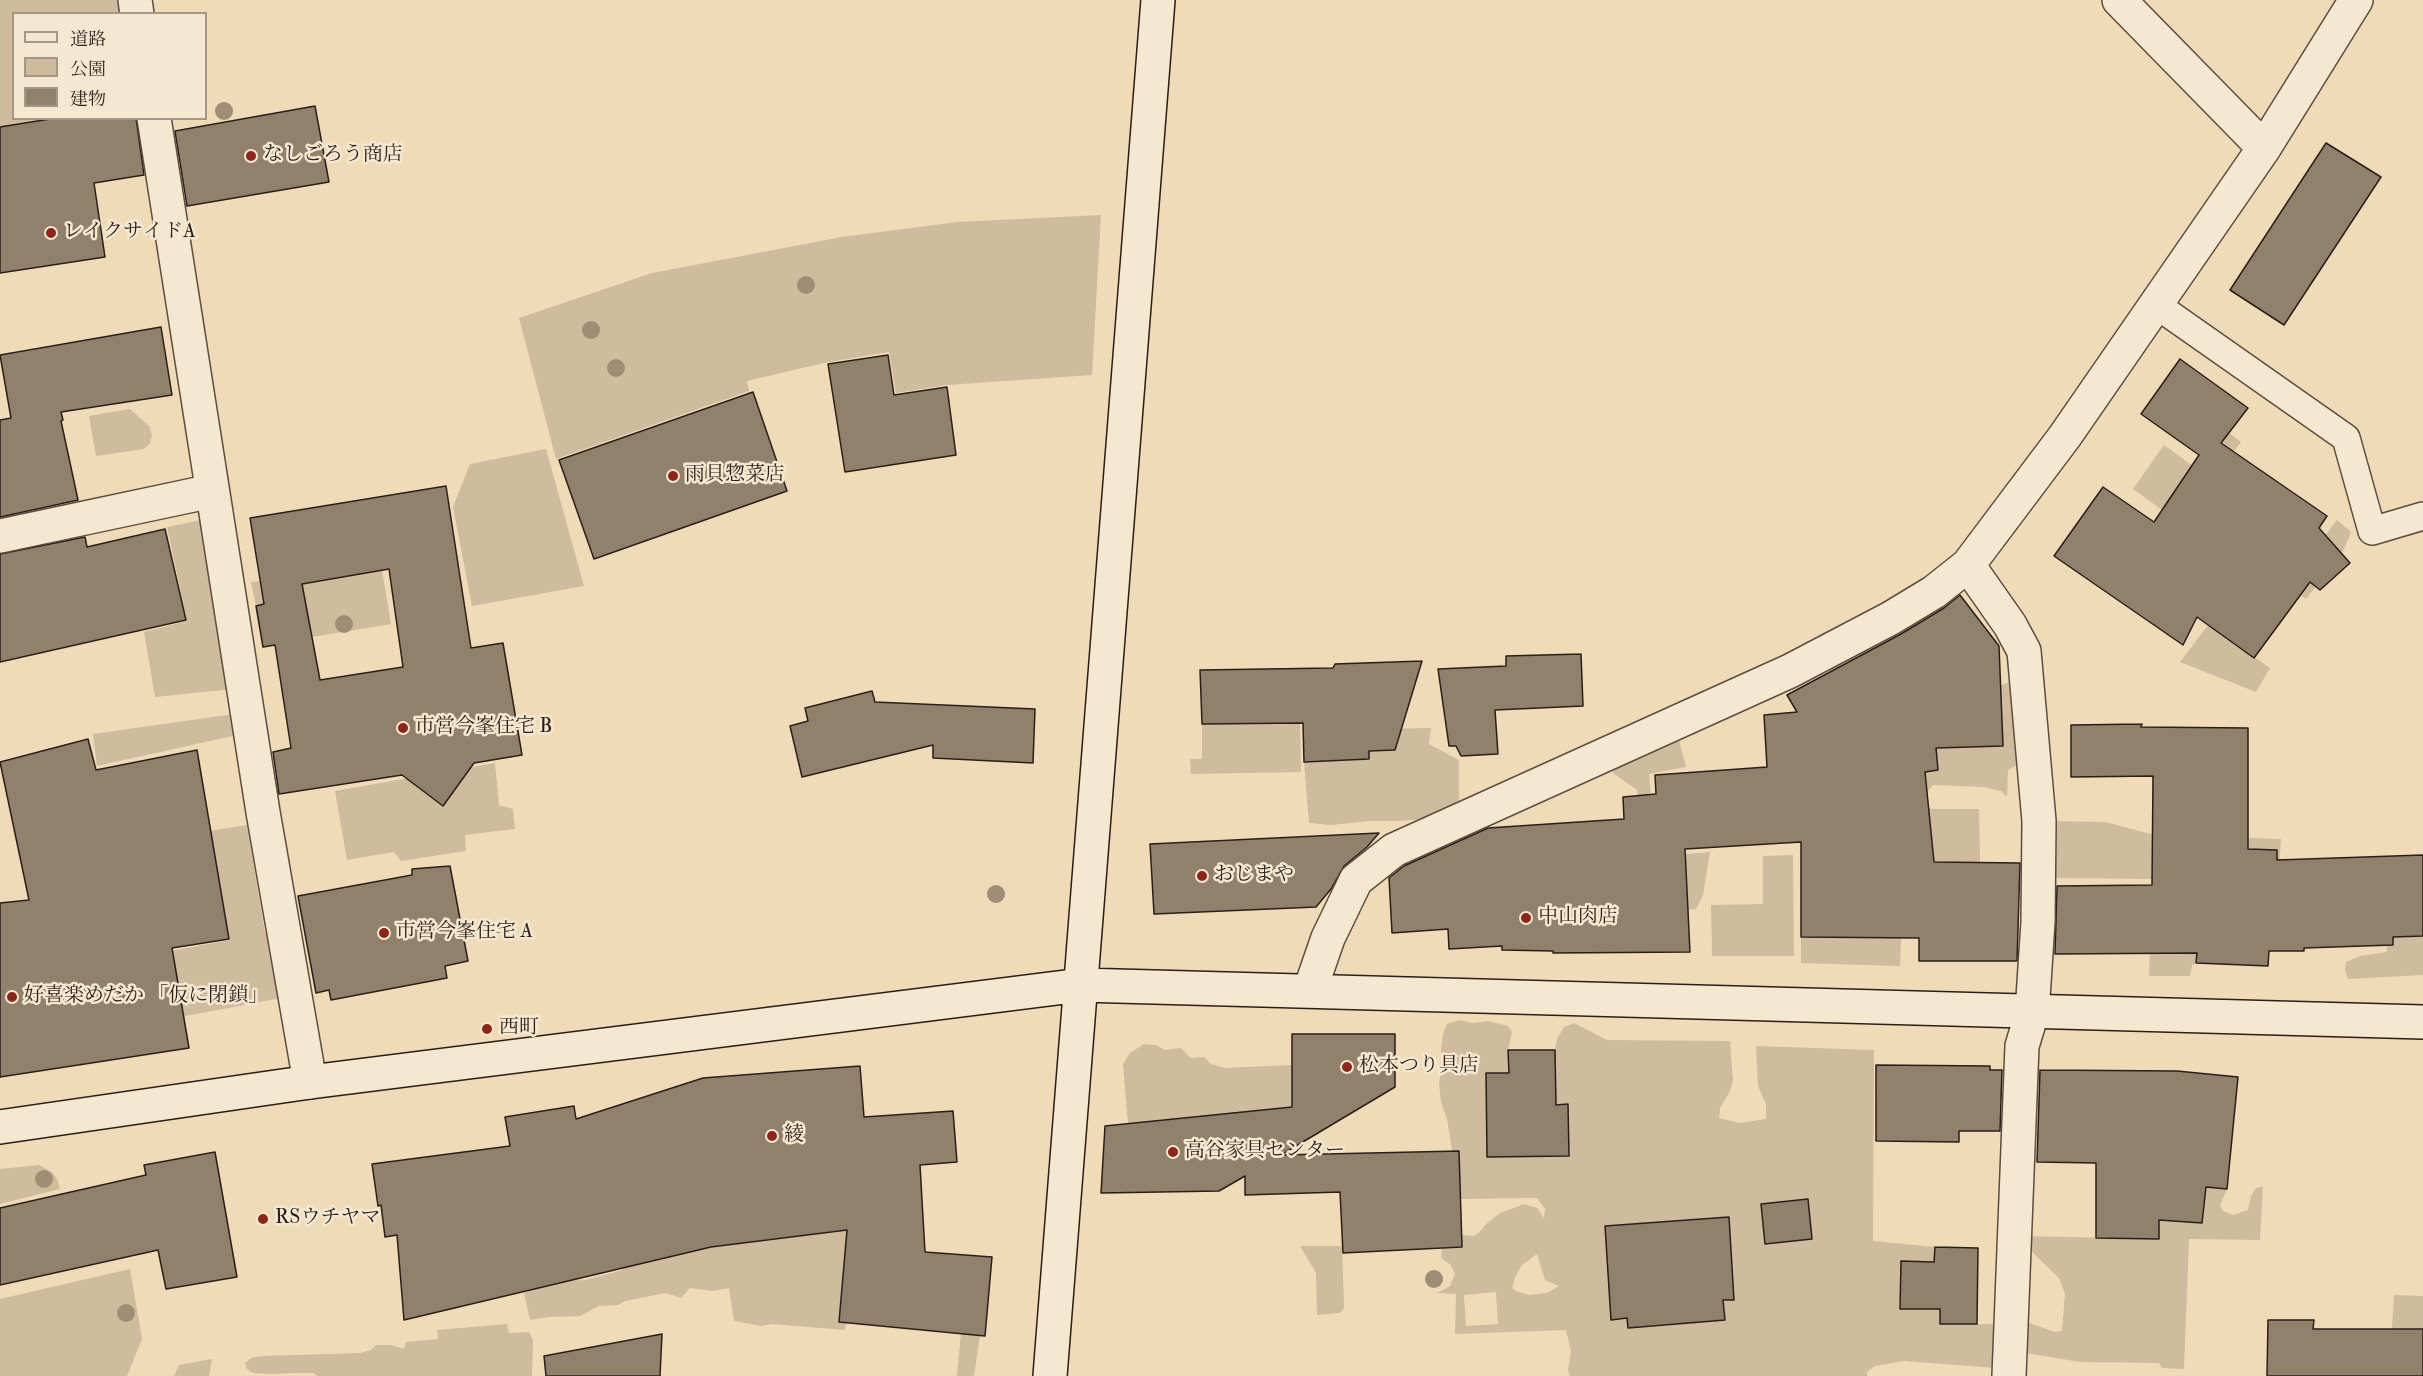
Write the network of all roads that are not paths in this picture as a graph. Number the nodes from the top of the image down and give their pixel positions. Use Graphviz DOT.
graph roads {
  1 [pos="1158,0"];
  2 [pos="2119,0"];
  3 [pos="2356,0"];
  4 [pos="154,120"];
  5 [pos="2264,147"];
  6 [pos="2156,304"];
  7 [pos="212,492"];
  8 [pos="2423,516"];
  9 [pos="0,536"];
  10 [pos="1968,565"];
  11 [pos="1081,985"];
  12 [pos="1310,990"];
  13 [pos="2032,1013"];
  14 [pos="2423,1022"];
  15 [pos="310,1082"];
  16 [pos="0,1127"];
  17 [pos="1050,1376"];
  18 [pos="2009,1376"];
  1 -- 11 [label="street"];
  2 -- 5 [label="street"];
  3 -- 5 [label="street"];
  4 -- 7 [label="street"];
  5 -- 6 [label="street"];
  6 -- 8 [label="lane"];
  6 -- 10 [label="street"];
  7 -- 9 [label="street"];
  7 -- 15 [label="street"];
  10 -- 12 [label="street"];
  10 -- 13 [label="street"];
  11 -- 12 [label="street"];
  11 -- 15 [label="street"];
  11 -- 17 [label="street"];
  12 -- 13 [label="street"];
  13 -- 14 [label="street"];
  13 -- 18 [label="street"];
  15 -- 16 [label="street"];
}
